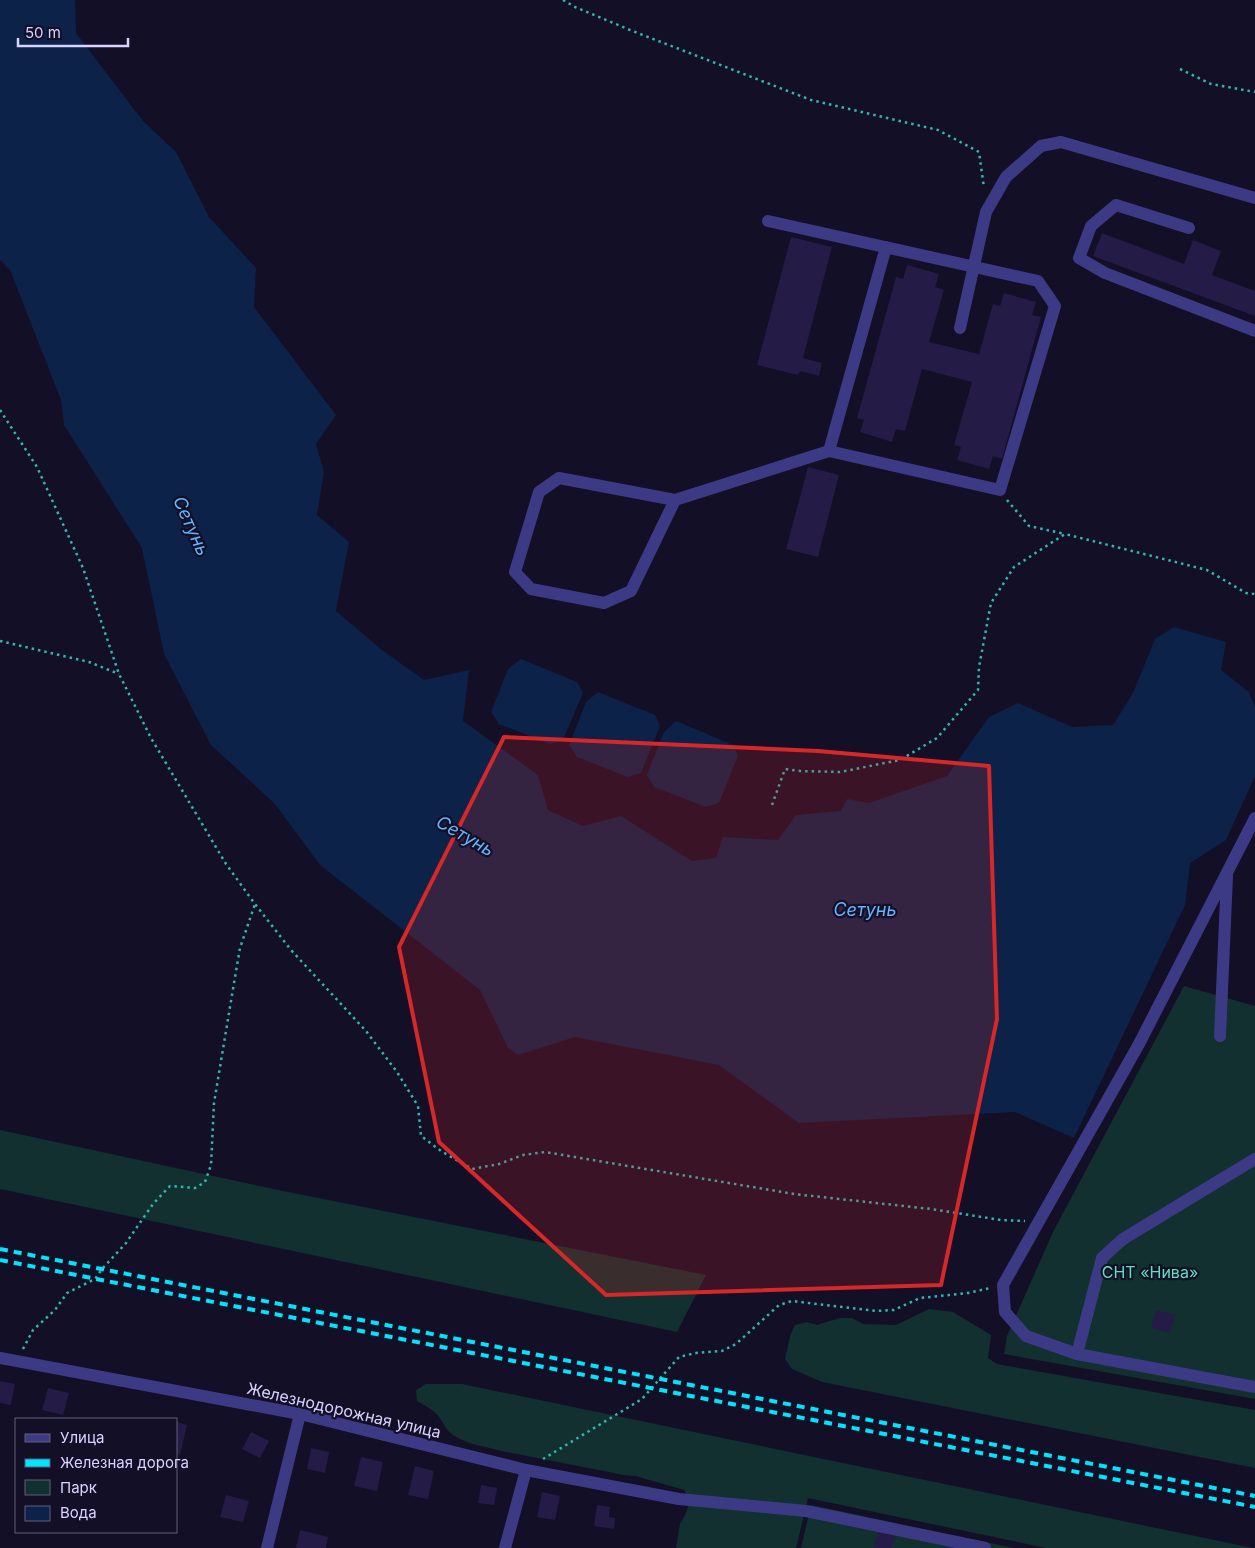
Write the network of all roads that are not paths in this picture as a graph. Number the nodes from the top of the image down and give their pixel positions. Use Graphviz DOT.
graph roads {
  1 [pos="1255,198"];
  2 [pos="768,221"];
  3 [pos="1189,228"];
  4 [pos="886,247"];
  5 [pos="975,267"];
  6 [pos="960,328"];
  7 [pos="1255,331"];
  8 [pos="829,451"];
  9 [pos="675,500"];
  10 [pos="1255,818"];
  11 [pos="1227,871"];
  12 [pos="1220,1036"];
  13 [pos="1255,1159"];
  14 [pos="1077,1354"];
  15 [pos="0,1358"];
  16 [pos="1255,1387"];
  17 [pos="300,1414"];
  18 [pos="526,1470"];
  19 [pos="267,1548"];
  20 [pos="505,1548"];
  21 [pos="985,1548"];
  1 -- 5 [label="street"];
  2 -- 4 [label="street"];
  3 -- 7 [label="street"];
  4 -- 5 [label="street"];
  4 -- 8 [label="street"];
  5 -- 6 [label="street"];
  5 -- 8 [label="street"];
  8 -- 9 [label="street"];
  9 -- 9 [label="street"];
  10 -- 11 [label="street"];
  11 -- 12 [label="street"];
  11 -- 14 [label="street"];
  13 -- 14 [label="street"];
  14 -- 16 [label="street"];
  15 -- 17 [label="street, Железнодорожная улица"];
  17 -- 18 [label="street, Железнодорожная улица"];
  17 -- 19 [label="street"];
  18 -- 20 [label="street"];
  18 -- 21 [label="street, Железнодорожная улица"];
}
